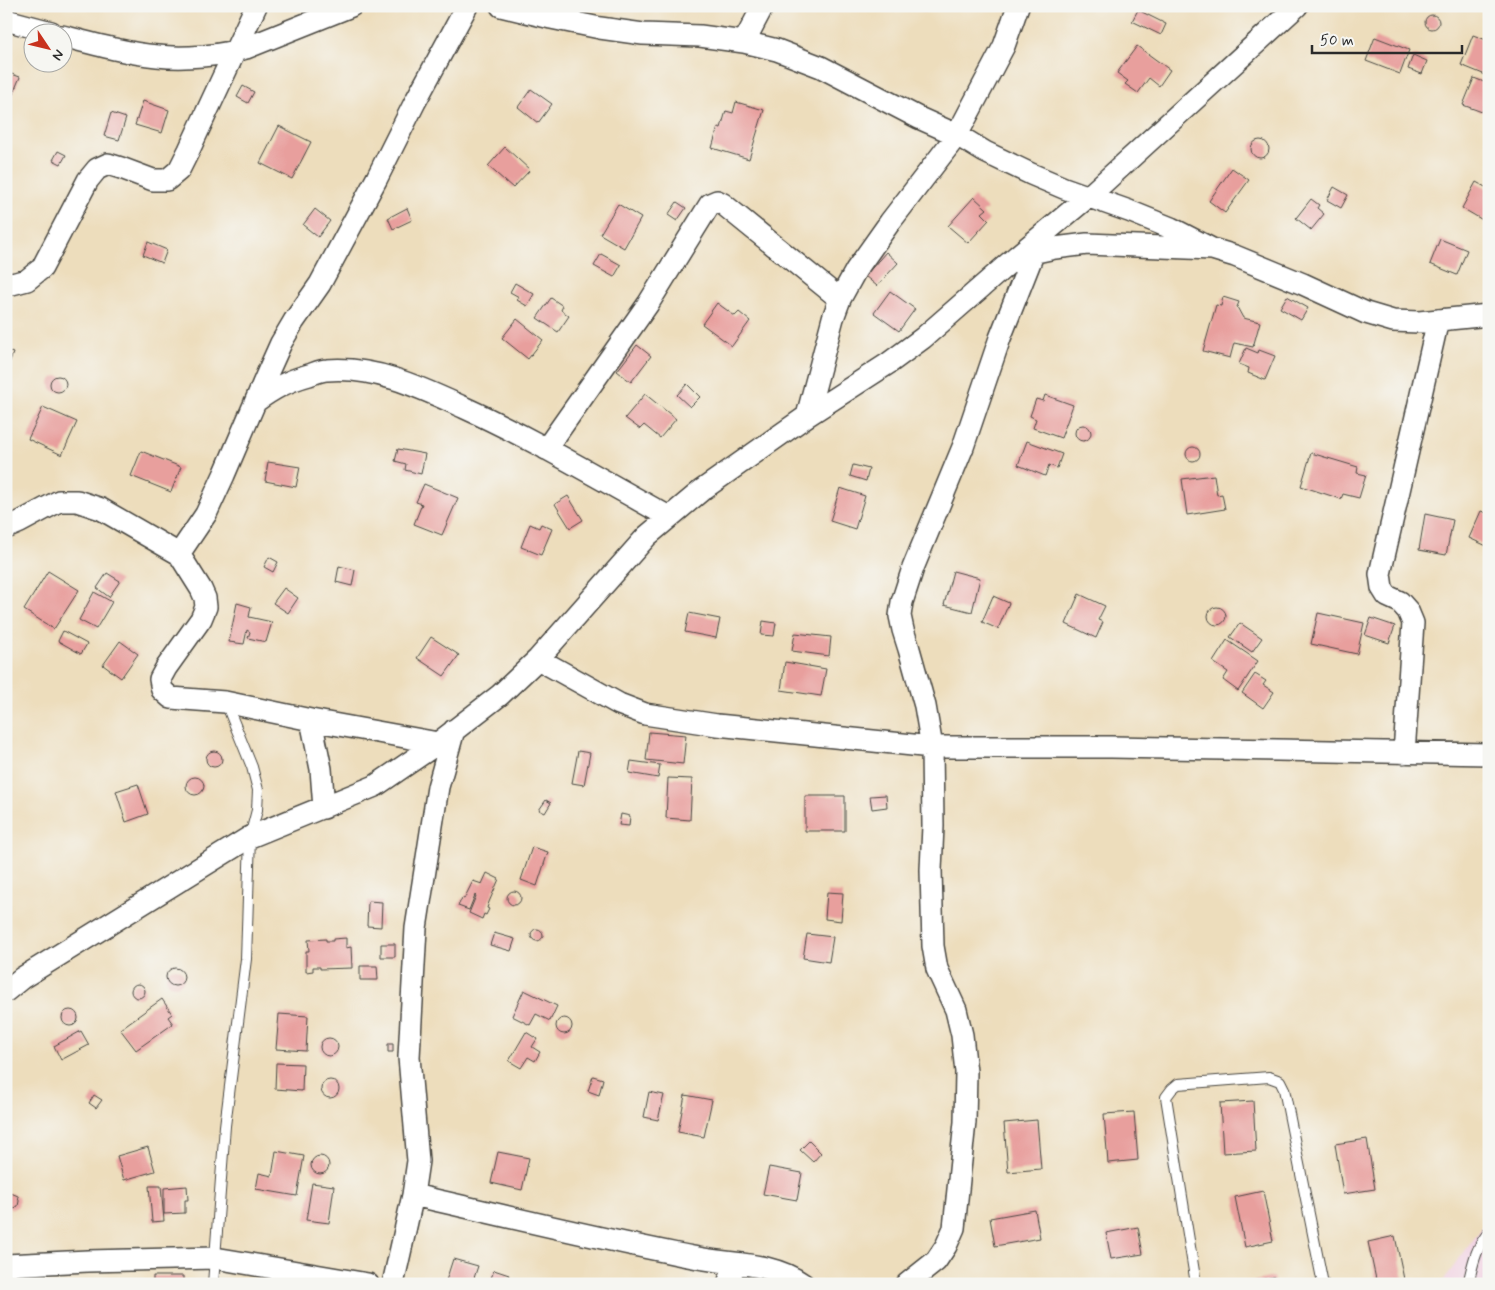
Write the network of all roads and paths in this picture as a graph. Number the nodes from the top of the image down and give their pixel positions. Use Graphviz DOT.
graph roads {
  1 [pos="256,6"];
  2 [pos="351,6"];
  3 [pos="467,6"];
  4 [pos="501,6"];
  5 [pos="763,6"];
  6 [pos="1018,6"];
  7 [pos="1297,6"];
  8 [pos="6,20"];
  9 [pos="22,24"];
  10 [pos="72,39"];
  11 [pos="744,42"];
  12 [pos="234,51"];
  13 [pos="957,135"];
  14 [pos="1089,196"];
  15 [pos="1212,249"];
  16 [pos="1026,254"];
  17 [pos="6,283"];
  18 [pos="840,299"];
  19 [pos="1489,314"];
  20 [pos="1438,320"];
  21 [pos="255,402"];
  22 [pos="807,416"];
  23 [pos="546,449"];
  24 [pos="669,518"];
  25 [pos="6,528"];
  26 [pos="179,554"];
  27 [pos="538,659"];
  28 [pos="225,702"];
  29 [pos="311,720"];
  30 [pos="446,736"];
  31 [pos="932,747"];
  32 [pos="1404,752"];
  33 [pos="1489,754"];
  34 [pos="324,808"];
  35 [pos="250,837"];
  36 [pos="6,991"];
  37 [pos="413,1195"];
  38 [pos="1489,1232"];
  39 [pos="214,1258"];
  40 [pos="735,1263"];
  41 [pos="6,1265"];
  42 [pos="212,1284"];
  43 [pos="368,1284"];
  44 [pos="393,1284"];
  45 [pos="728,1284"];
  46 [pos="803,1284"];
  47 [pos="907,1284"];
  48 [pos="1196,1284"];
  49 [pos="1323,1284"];
  50 [pos="1468,1284"];
  1 -- 12 [label="street"];
  2 -- 12 [label="street"];
  3 -- 21 [label="street"];
  4 -- 11 [label="street"];
  5 -- 11 [label="street"];
  6 -- 13 [label="street"];
  7 -- 14 [label="street"];
  8 -- 9 [label="street"];
  10 -- 12 [label="street"];
  11 -- 13 [label="street"];
  12 -- 17 [label="street"];
  13 -- 14 [label="street"];
  13 -- 18 [label="street"];
  14 -- 15 [label="street"];
  14 -- 16 [label="street"];
  15 -- 16 [label="street"];
  15 -- 20 [label="street"];
  16 -- 22 [label="street"];
  16 -- 31 [label="street"];
  18 -- 22 [label="street"];
  18 -- 23 [label="street"];
  19 -- 20 [label="street"];
  20 -- 32 [label="street"];
  21 -- 23 [label="street"];
  21 -- 26 [label="street"];
  22 -- 24 [label="street"];
  23 -- 24 [label="street"];
  24 -- 27 [label="street"];
  25 -- 26 [label="street"];
  26 -- 28 [label="street"];
  27 -- 30 [label="street"];
  27 -- 31 [label="street"];
  28 -- 29 [label="street"];
  28 -- 35 [label="lane"];
  29 -- 30 [label="street"];
  29 -- 34 [label="street"];
  30 -- 34 [label="street"];
  30 -- 37 [label="street"];
  31 -- 32 [label="street"];
  31 -- 47 [label="street"];
  32 -- 33 [label="street"];
  34 -- 35 [label="street"];
  35 -- 36 [label="street"];
  35 -- 39 [label="lane"];
  37 -- 40 [label="street"];
  37 -- 44 [label="street"];
  38 -- 50 [label="lane"];
  39 -- 41 [label="street"];
  39 -- 42 [label="lane"];
  39 -- 43 [label="street"];
  40 -- 45 [label="street"];
  40 -- 46 [label="street"];
  48 -- 49 [label="lane"];
}
